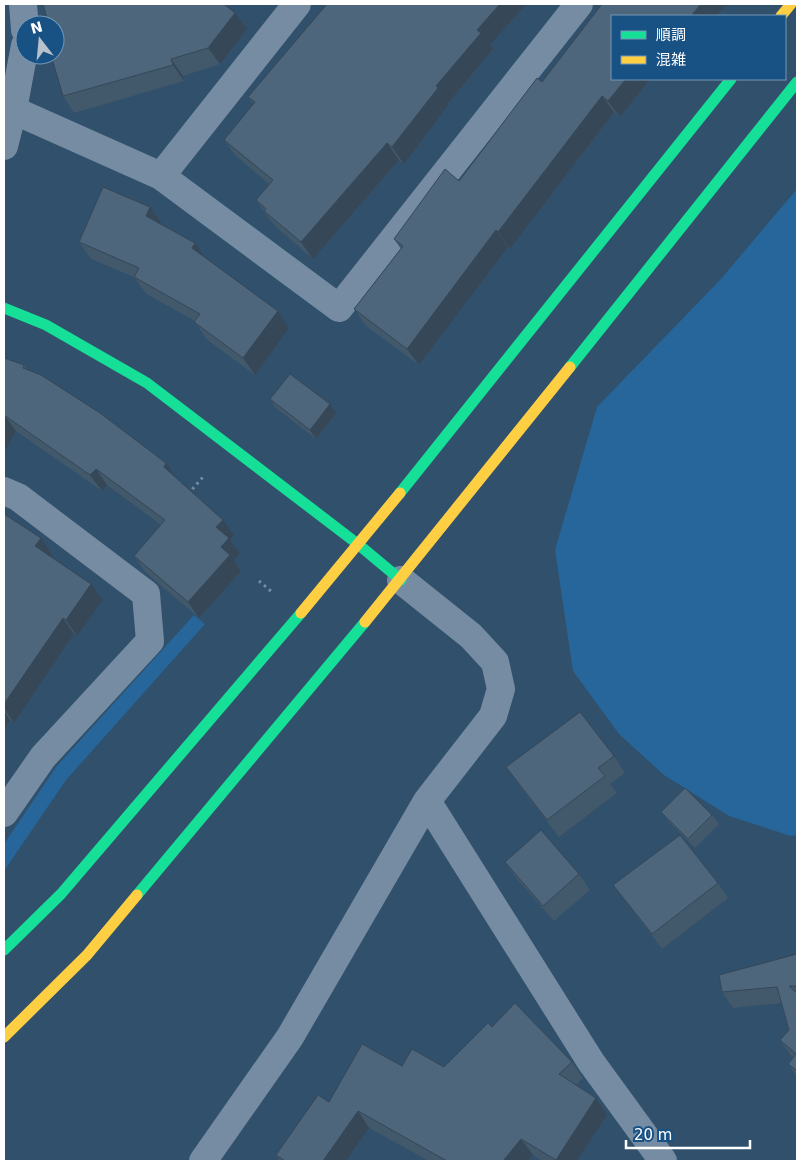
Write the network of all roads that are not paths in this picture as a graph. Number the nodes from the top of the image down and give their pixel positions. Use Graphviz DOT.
graph roads {
  1 [pos="297,4"];
  2 [pos="579,4"];
  3 [pos="791,4"];
  4 [pos="782,15"];
  5 [pos="21,65"];
  6 [pos="730,80"];
  7 [pos="797,82"];
  8 [pos="13,110"];
  9 [pos="4,146"];
  10 [pos="161,176"];
  11 [pos="4,308"];
  12 [pos="4,491"];
  13 [pos="359,544"];
  14 [pos="401,580"];
  15 [pos="427,801"];
  16 [pos="4,813"];
  17 [pos="4,950"];
  18 [pos="4,1037"];
  19 [pos="203,1161"];
  20 [pos="663,1161"];
  1 -- 10 [label="street"];
  2 -- 10 [label="street"];
  3 -- 4 [label="street"];
  5 -- 8 [label="street"];
  6 -- 13 [label="street"];
  7 -- 14 [label="street"];
  8 -- 9 [label="street"];
  8 -- 10 [label="street"];
  11 -- 13 [label="street"];
  12 -- 16 [label="street"];
  13 -- 14 [label="street"];
  13 -- 17 [label="street"];
  14 -- 15 [label="street"];
  14 -- 18 [label="street"];
  15 -- 19 [label="street"];
  15 -- 20 [label="street"];
}
